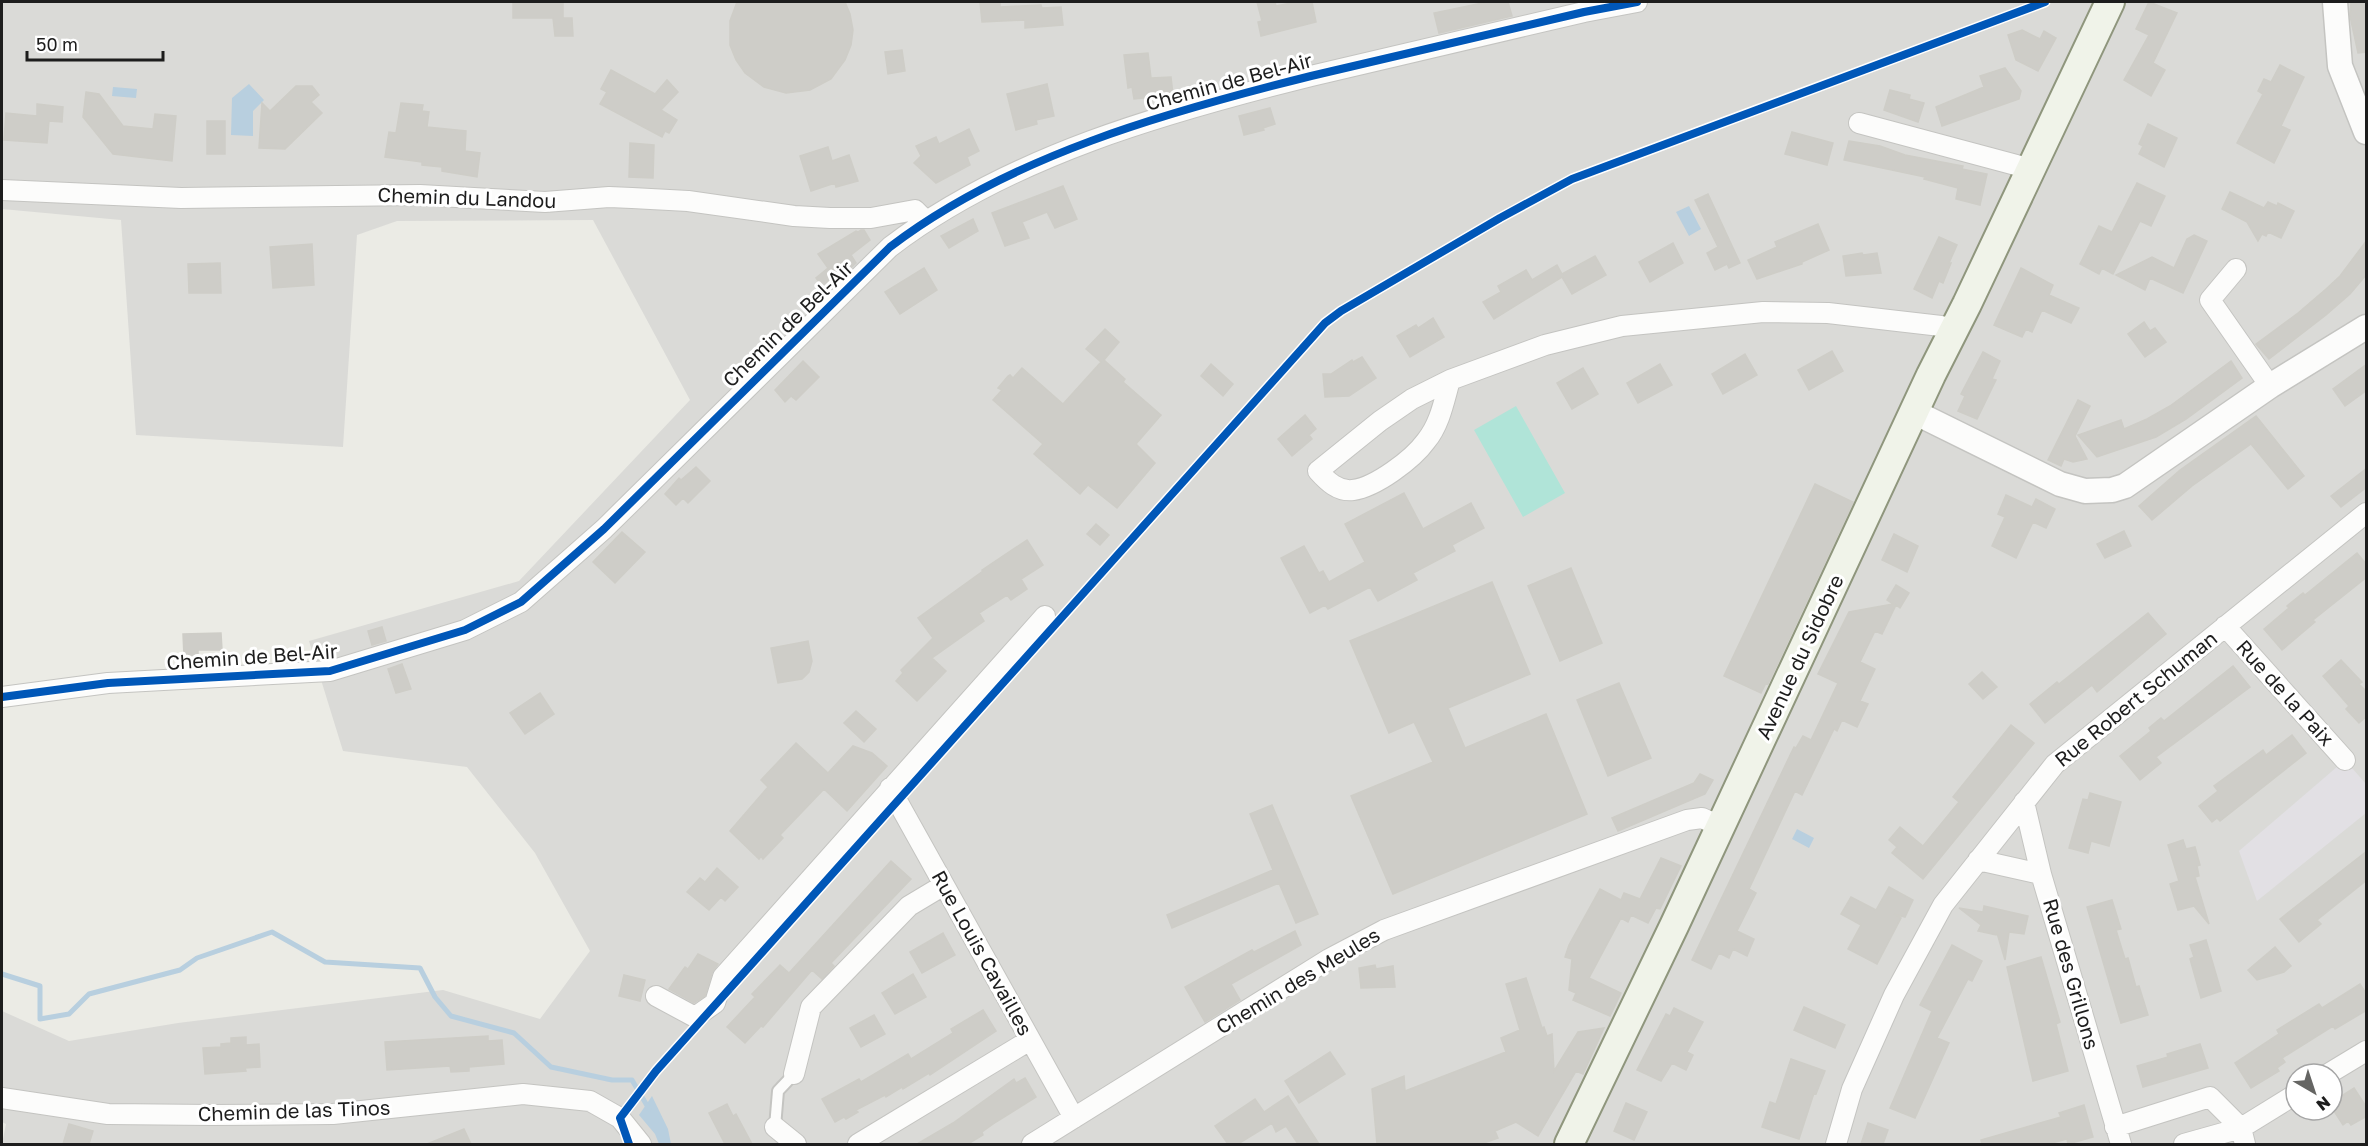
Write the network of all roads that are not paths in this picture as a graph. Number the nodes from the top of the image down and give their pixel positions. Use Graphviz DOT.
graph roads {
  1 [pos="1637,2"];
  2 [pos="2109,2"];
  3 [pos="2335,2"];
  4 [pos="1859,123"];
  5 [pos="2367,132"];
  6 [pos="2031,169"];
  7 [pos="2,190"];
  8 [pos="926,221"];
  9 [pos="2236,268"];
  10 [pos="2367,327"];
  11 [pos="1953,330"];
  12 [pos="1450,380"];
  13 [pos="2270,386"];
  14 [pos="1914,412"];
  15 [pos="2363,522"];
  16 [pos="1045,616"];
  17 [pos="2225,626"];
  18 [pos="2,697"];
  19 [pos="2345,760"];
  20 [pos="890,788"];
  21 [pos="2025,802"];
  22 [pos="1720,826"];
  23 [pos="1978,860"];
  24 [pos="2041,874"];
  25 [pos="944,885"];
  26 [pos="656,996"];
  27 [pos="1030,1040"];
  28 [pos="2367,1050"];
  29 [pos="2344,1064"];
  30 [pos="794,1074"];
  31 [pos="2,1098"];
  32 [pos="2284,1104"];
  33 [pos="1074,1118"];
  34 [pos="775,1126"];
  35 [pos="2118,1136"];
  36 [pos="2243,1136"];
  37 [pos="641,1144"];
  38 [pos="796,1144"];
  39 [pos="858,1144"];
  40 [pos="1032,1144"];
  41 [pos="1569,1144"];
  42 [pos="1836,1144"];
  43 [pos="2184,1144"];
  1 -- 8 [label="street, Chemin de Bel-Air"];
  2 -- 6 [label="main road, Avenue du Sidobre"];
  3 -- 5 [label="street"];
  4 -- 6 [label="street"];
  6 -- 11 [label="main road, Avenue du Sidobre"];
  7 -- 8 [label="street, Chemin du Landou"];
  8 -- 18 [label="street, Chemin de Bel-Air"];
  9 -- 13 [label="street"];
  10 -- 13 [label="street"];
  11 -- 12 [label="street"];
  11 -- 14 [label="main road, Avenue du Sidobre"];
  12 -- 12 [label="street"];
  13 -- 14 [label="street"];
  14 -- 22 [label="main road, Avenue du Sidobre"];
  15 -- 17 [label="street, Rue Robert Schuman"];
  16 -- 20 [label="street"];
  17 -- 19 [label="street, Rue de la Paix"];
  17 -- 21 [label="street, Rue Robert Schuman"];
  20 -- 25 [label="street, Rue Louis Cavailles"];
  20 -- 26 [label="street"];
  21 -- 23 [label="street, Rue Robert Schuman"];
  21 -- 24 [label="street, Rue des Grillons"];
  22 -- 33 [label="street, Chemin des Meules"];
  22 -- 41 [label="main road, Avenue du Sidobre"];
  23 -- 24 [label="street"];
  23 -- 42 [label="street, Rue Robert Schuman"];
  24 -- 35 [label="street, Rue des Grillons"];
  25 -- 27 [label="street, Rue Louis Cavailles"];
  25 -- 30 [label="street"];
  27 -- 33 [label="street, Rue Louis Cavailles"];
  27 -- 39 [label="street"];
  28 -- 29 [label="street"];
  30 -- 34 [label="lane"];
  31 -- 37 [label="street, Chemin de las Tinos"];
  32 -- 36 [label="street"];
  33 -- 40 [label="street, Chemin des Meules"];
  34 -- 38 [label="street"];
  35 -- 36 [label="street"];
  36 -- 43 [label="street"];
}
